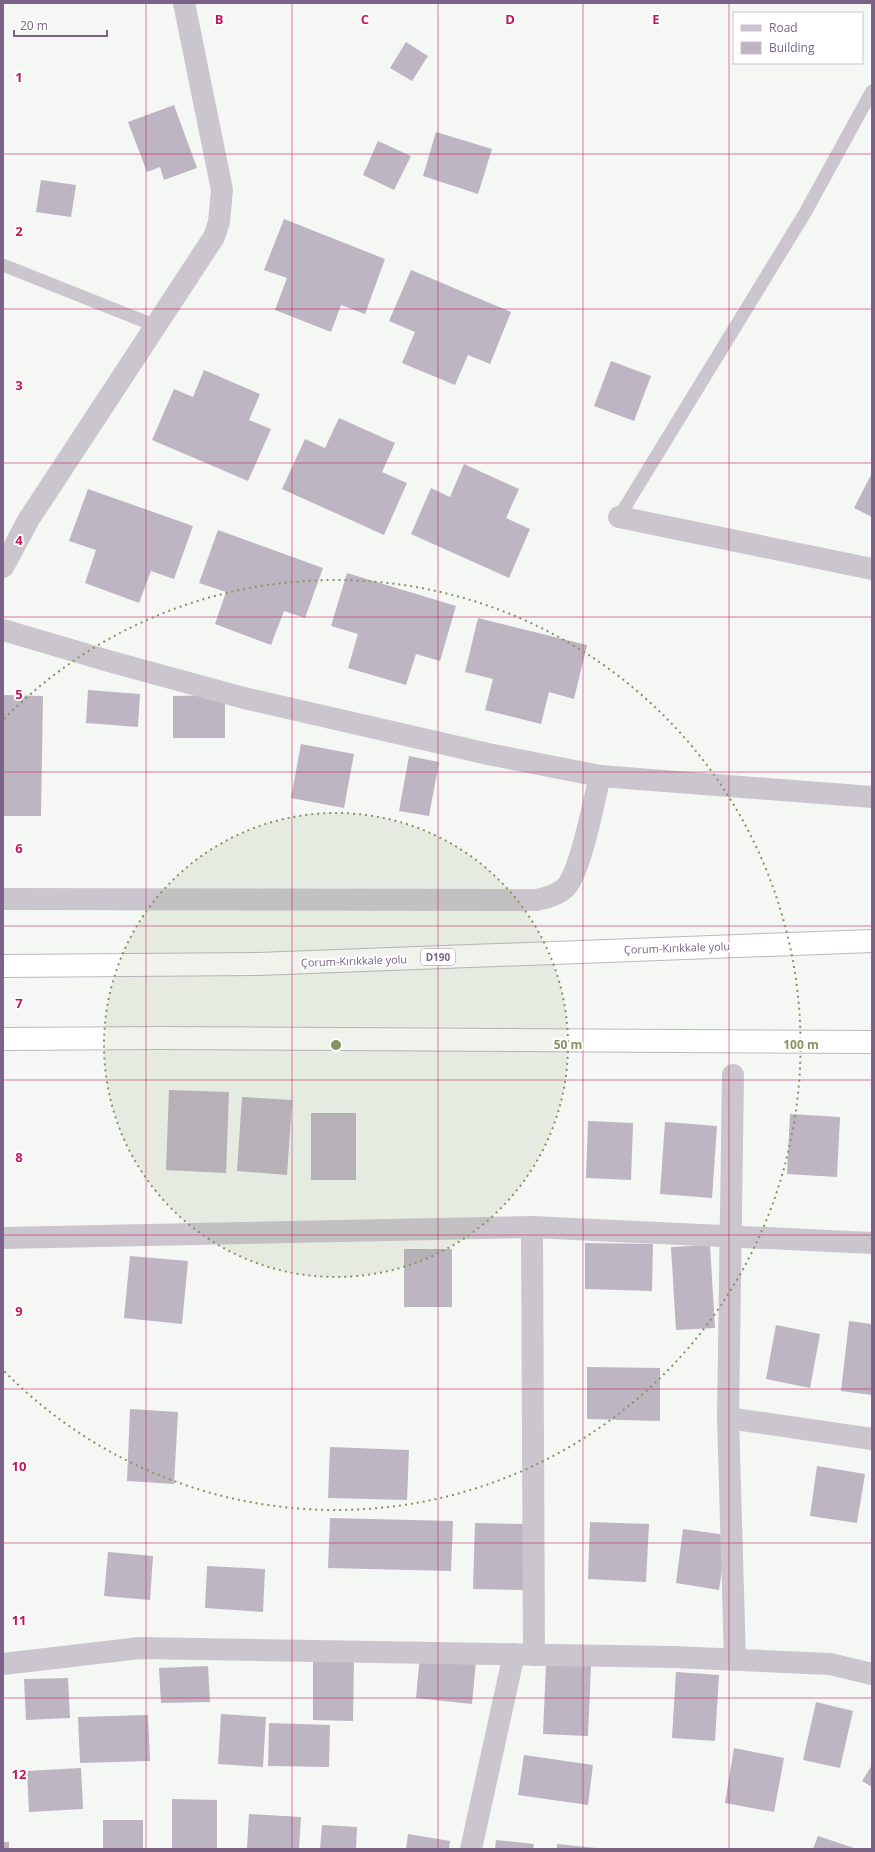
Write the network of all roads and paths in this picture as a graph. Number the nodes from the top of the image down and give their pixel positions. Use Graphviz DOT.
graph roads {
  1 [pos="184,3"];
  2 [pos="872,92"];
  3 [pos="3,265"];
  4 [pos="156,326"];
  5 [pos="620,517"];
  6 [pos="3,567"];
  7 [pos="872,569"];
  8 [pos="3,630"];
  9 [pos="600,776"];
  10 [pos="872,797"];
  11 [pos="3,899"];
  12 [pos="872,941"];
  13 [pos="3,966"];
  14 [pos="3,1039"];
  15 [pos="872,1042"];
  16 [pos="733,1075"];
  17 [pos="532,1227"];
  18 [pos="731,1235"];
  19 [pos="3,1238"];
  20 [pos="872,1244"];
  21 [pos="728,1418"];
  22 [pos="872,1439"];
  23 [pos="524,1654"];
  24 [pos="735,1660"];
  25 [pos="3,1664"];
  26 [pos="872,1674"];
  27 [pos="471,1849"];
  1 -- 4 [label="street"];
  2 -- 5 [label="lane"];
  3 -- 4 [label="lane"];
  4 -- 6 [label="street"];
  5 -- 7 [label="street"];
  8 -- 9 [label="street"];
  9 -- 10 [label="street"];
  9 -- 11 [label="street"];
  12 -- 13 [label="highway, Çorum-Kırıkkale yolu / D190"];
  14 -- 15 [label="highway"];
  16 -- 18 [label="street"];
  17 -- 18 [label="street"];
  17 -- 19 [label="street"];
  17 -- 23 [label="street"];
  18 -- 20 [label="street"];
  18 -- 21 [label="street"];
  21 -- 22 [label="street"];
  21 -- 24 [label="street"];
  23 -- 24 [label="street"];
  23 -- 25 [label="street"];
  23 -- 27 [label="street"];
  24 -- 26 [label="street"];
}
